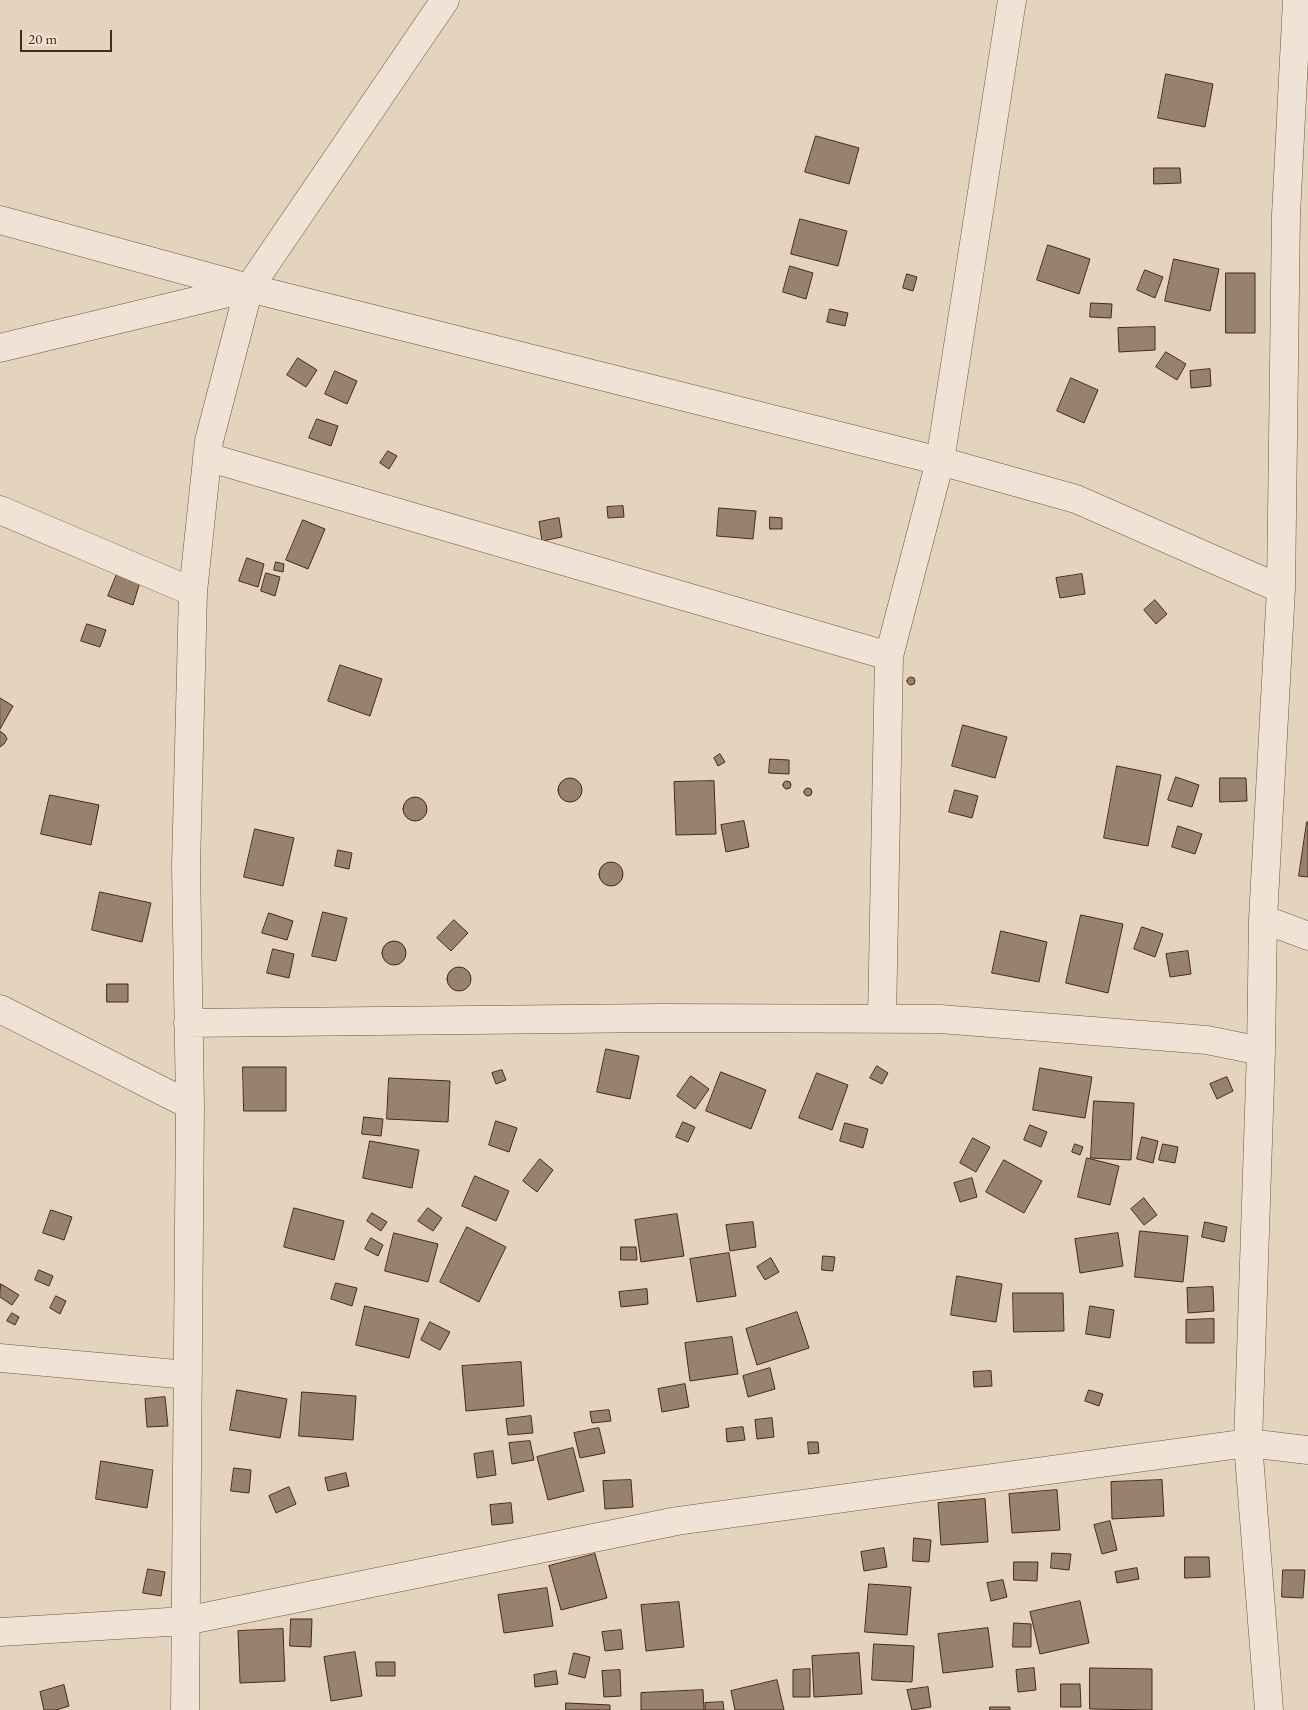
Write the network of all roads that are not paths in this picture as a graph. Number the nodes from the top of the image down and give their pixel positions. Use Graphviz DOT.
graph roads {
  1 [pos="445,0"];
  2 [pos="1012,0"];
  3 [pos="1297,0"];
  4 [pos="0,220"];
  5 [pos="249,288"];
  6 [pos="0,348"];
  7 [pos="207,457"];
  8 [pos="940,461"];
  9 [pos="0,510"];
  10 [pos="1281,589"];
  11 [pos="192,592"];
  12 [pos="889,656"];
  13 [pos="1263,919"];
  14 [pos="1308,936"];
  15 [pos="0,1009"];
  16 [pos="882,1019"];
  17 [pos="188,1023"];
  18 [pos="1261,1051"];
  19 [pos="190,1105"];
  20 [pos="0,1358"];
  21 [pos="188,1375"];
  22 [pos="1248,1442"];
  23 [pos="1308,1450"];
  24 [pos="185,1621"];
  25 [pos="0,1632"];
  26 [pos="185,1710"];
  27 [pos="1269,1710"];
  1 -- 5 [label="street"];
  2 -- 8 [label="street"];
  3 -- 10 [label="street"];
  4 -- 5 [label="street"];
  5 -- 6 [label="street"];
  5 -- 7 [label="street"];
  5 -- 8 [label="street"];
  7 -- 11 [label="street"];
  7 -- 12 [label="street"];
  8 -- 10 [label="street"];
  8 -- 12 [label="street"];
  9 -- 11 [label="street"];
  10 -- 13 [label="street"];
  11 -- 17 [label="street"];
  12 -- 16 [label="street"];
  13 -- 14 [label="street"];
  13 -- 18 [label="street"];
  15 -- 19 [label="street"];
  16 -- 17 [label="street"];
  16 -- 18 [label="street"];
  17 -- 19 [label="street"];
  18 -- 22 [label="street"];
  19 -- 21 [label="street"];
  20 -- 21 [label="street"];
  21 -- 24 [label="street"];
  22 -- 23 [label="street"];
  22 -- 24 [label="street"];
  22 -- 27 [label="street"];
  24 -- 25 [label="street"];
  24 -- 26 [label="street"];
}
